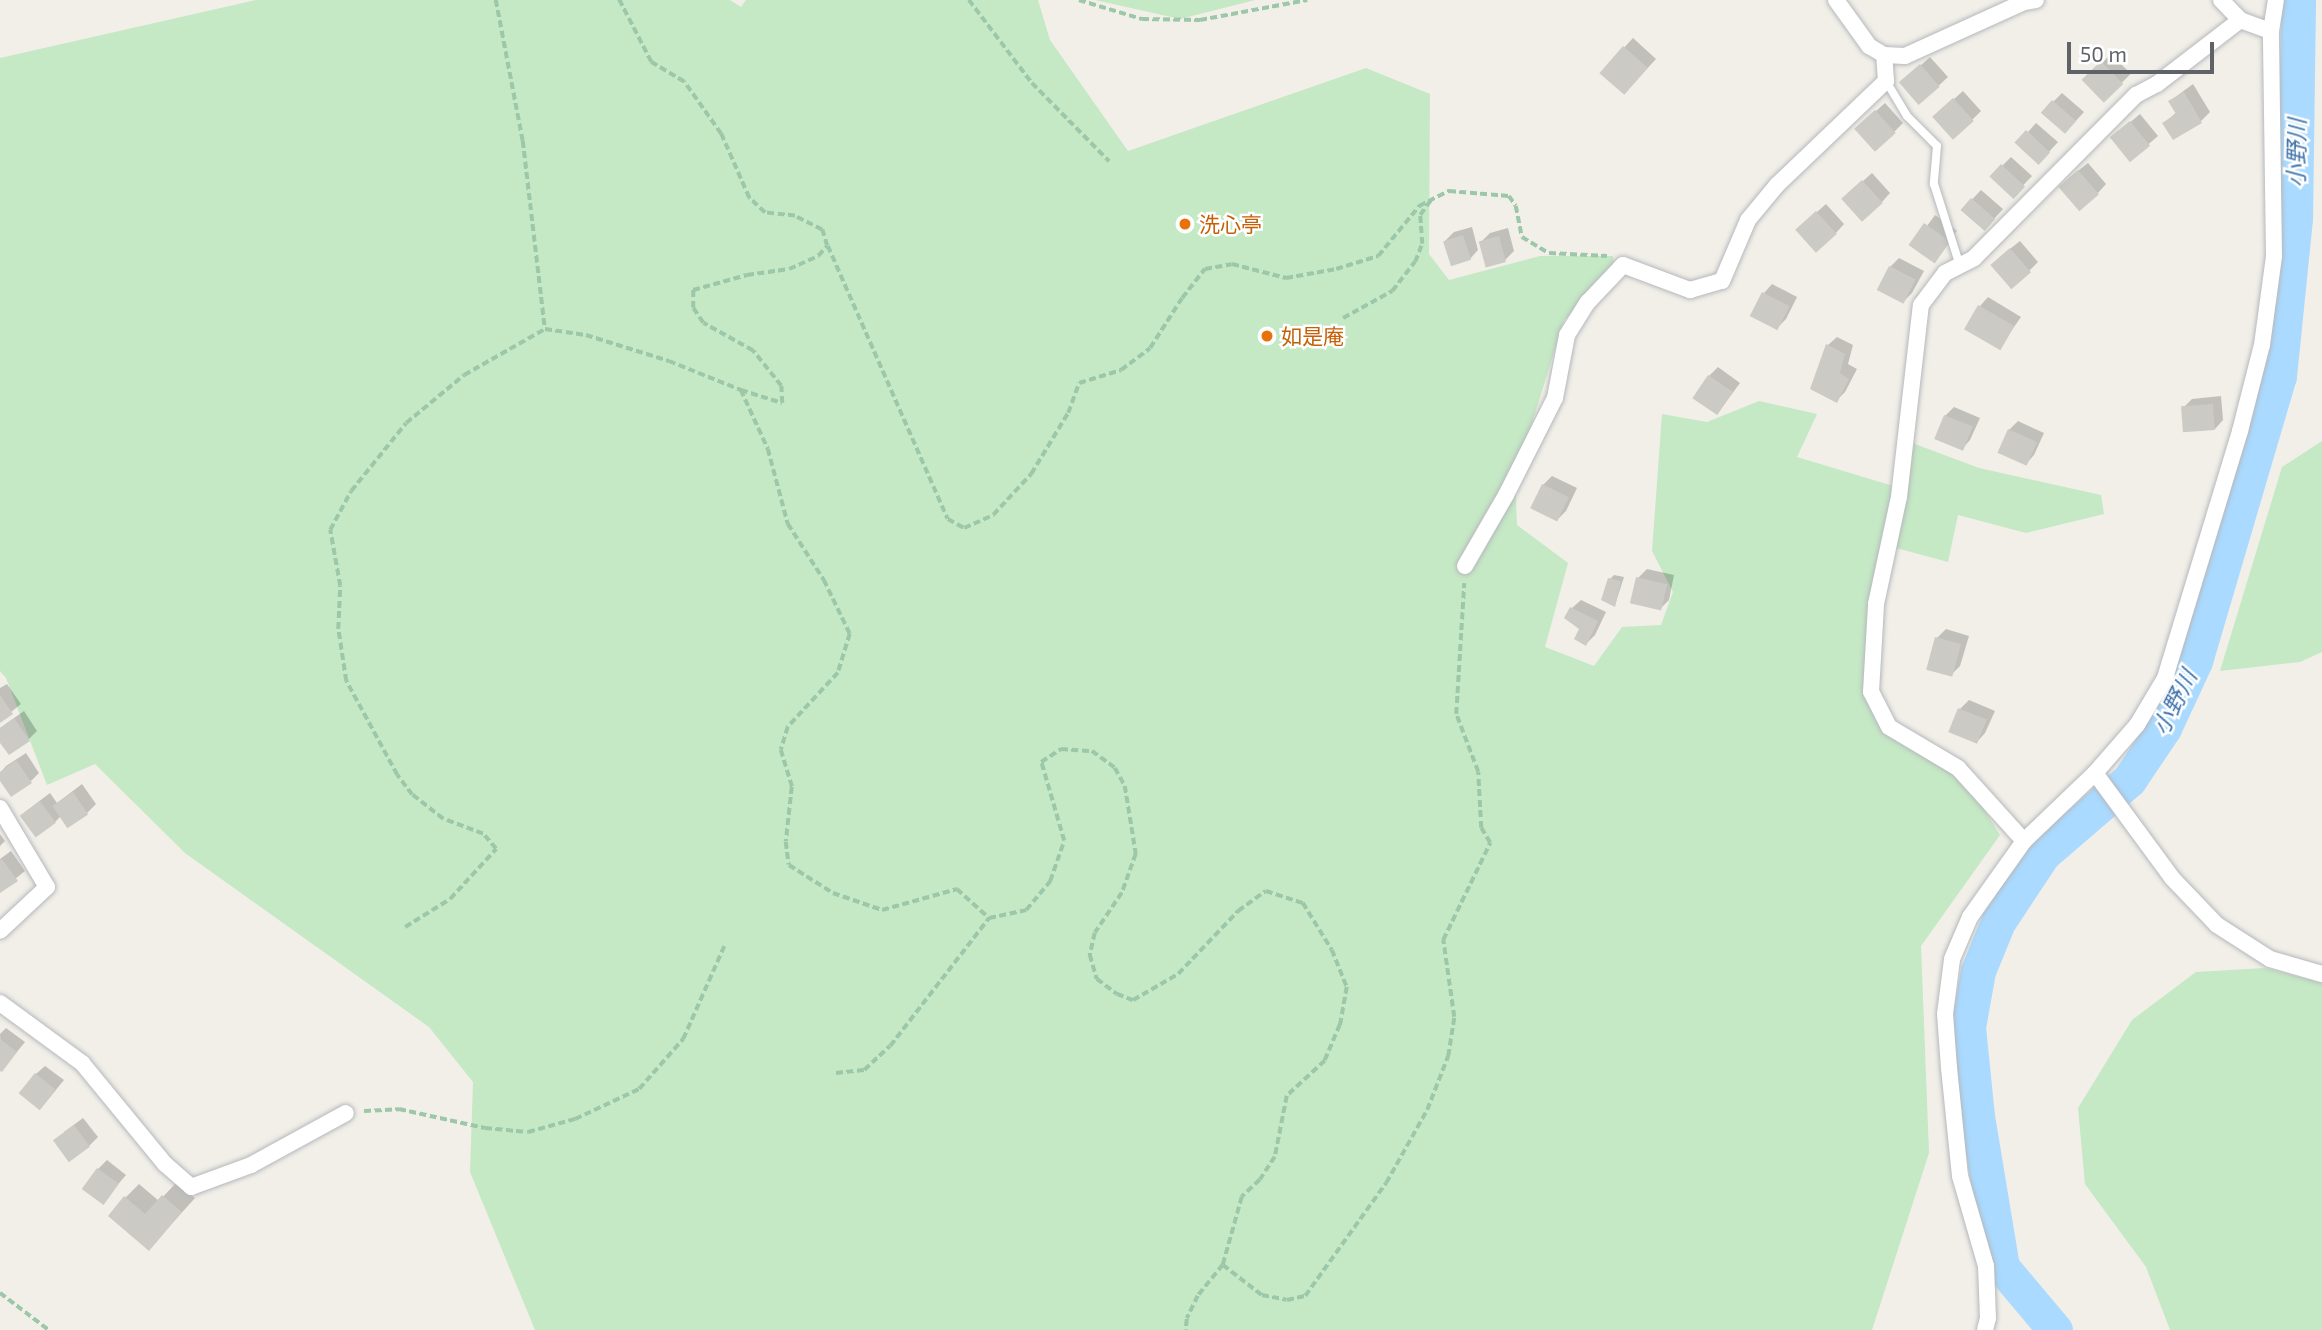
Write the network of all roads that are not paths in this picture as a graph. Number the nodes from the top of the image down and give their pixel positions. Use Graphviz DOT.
graph roads {
  1 [pos="1836,0"];
  2 [pos="2036,0"];
  3 [pos="2221,0"];
  4 [pos="2276,0"];
  5 [pos="2240,20"];
  6 [pos="2271,31"];
  7 [pos="1884,55"];
  8 [pos="1886,81"];
  9 [pos="1959,263"];
  10 [pos="1465,566"];
  11 [pos="2095,774"];
  12 [pos="0,808"];
  13 [pos="2024,841"];
  14 [pos="0,931"];
  15 [pos="2322,974"];
  16 [pos="0,1003"];
  17 [pos="346,1113"];
  18 [pos="1984,1330"];
  1 -- 7 [label="street"];
  2 -- 7 [label="street"];
  3 -- 5 [label="street"];
  4 -- 6 [label="street"];
  5 -- 6 [label="street"];
  5 -- 9 [label="street"];
  6 -- 11 [label="street"];
  7 -- 8 [label="street"];
  8 -- 9 [label="lane"];
  8 -- 10 [label="street"];
  9 -- 13 [label="street"];
  11 -- 13 [label="street"];
  11 -- 15 [label="street"];
  12 -- 14 [label="street"];
  13 -- 18 [label="street"];
  16 -- 17 [label="street"];
}
